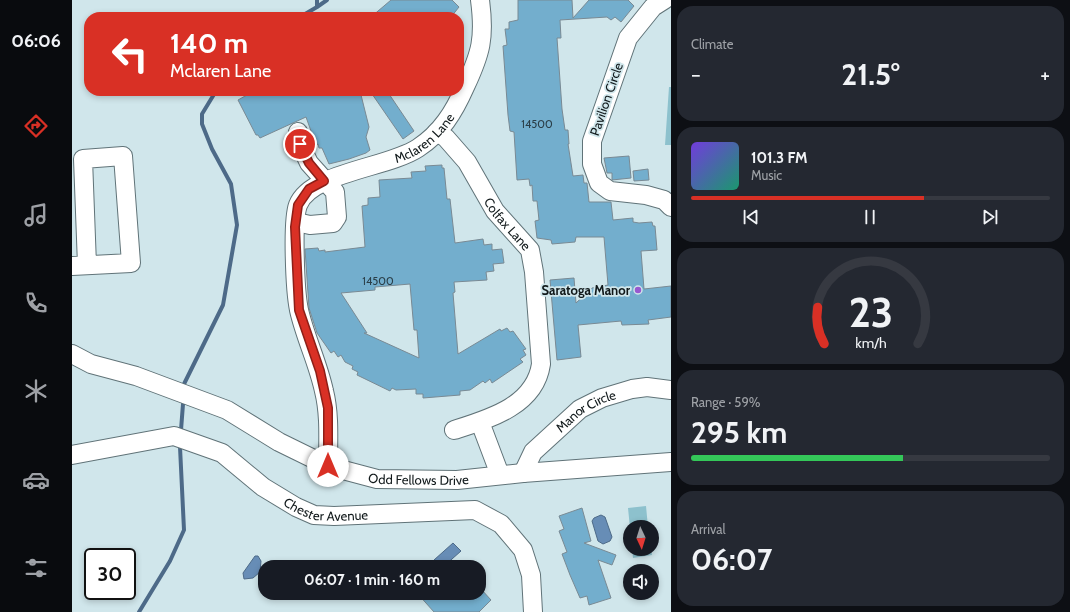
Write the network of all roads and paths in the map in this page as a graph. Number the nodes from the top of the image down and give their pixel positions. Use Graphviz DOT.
graph roads {
  1 [pos="480,0"];
  2 [pos="664,0"];
  3 [pos="464,90"];
  4 [pos="461,96"];
  5 [pos="298,132"];
  6 [pos="437,132"];
  7 [pos="324,181"];
  8 [pos="671,207"];
  9 [pos="296,222"];
  10 [pos="79,265"];
  11 [pos="72,354"];
  12 [pos="671,390"];
  13 [pos="480,422"];
  14 [pos="454,430"];
  15 [pos="72,455"];
  16 [pos="671,462"];
  17 [pos="328,466"];
  18 [pos="523,473"];
  19 [pos="500,476"];
  20 [pos="533,612"];
  1 -- 3 [label="street, Mclaren Lane"];
  2 -- 8 [label="street, Pavilion Circle"];
  4 -- 6 [label="street, Mclaren Lane"];
  5 -- 7 [label="street"];
  6 -- 7 [label="street, Mclaren Lane"];
  6 -- 13 [label="street, Colfax Lane"];
  7 -- 9 [label="street, Mclaren Lane"];
  7 -- 9 [label="street"];
  9 -- 17 [label="street, Mclaren Lane"];
  10 -- 10 [label="street"];
  11 -- 17 [label="street, Odd Fellows Drive"];
  12 -- 18 [label="street, Manor Circle"];
  13 -- 14 [label="street, Colfax Lane"];
  13 -- 19 [label="street"];
  15 -- 20 [label="street, Chester Avenue"];
  16 -- 18 [label="street, Odd Fellows Drive"];
  17 -- 19 [label="street, Odd Fellows Drive"];
  18 -- 19 [label="street, Odd Fellows Drive"];
}
